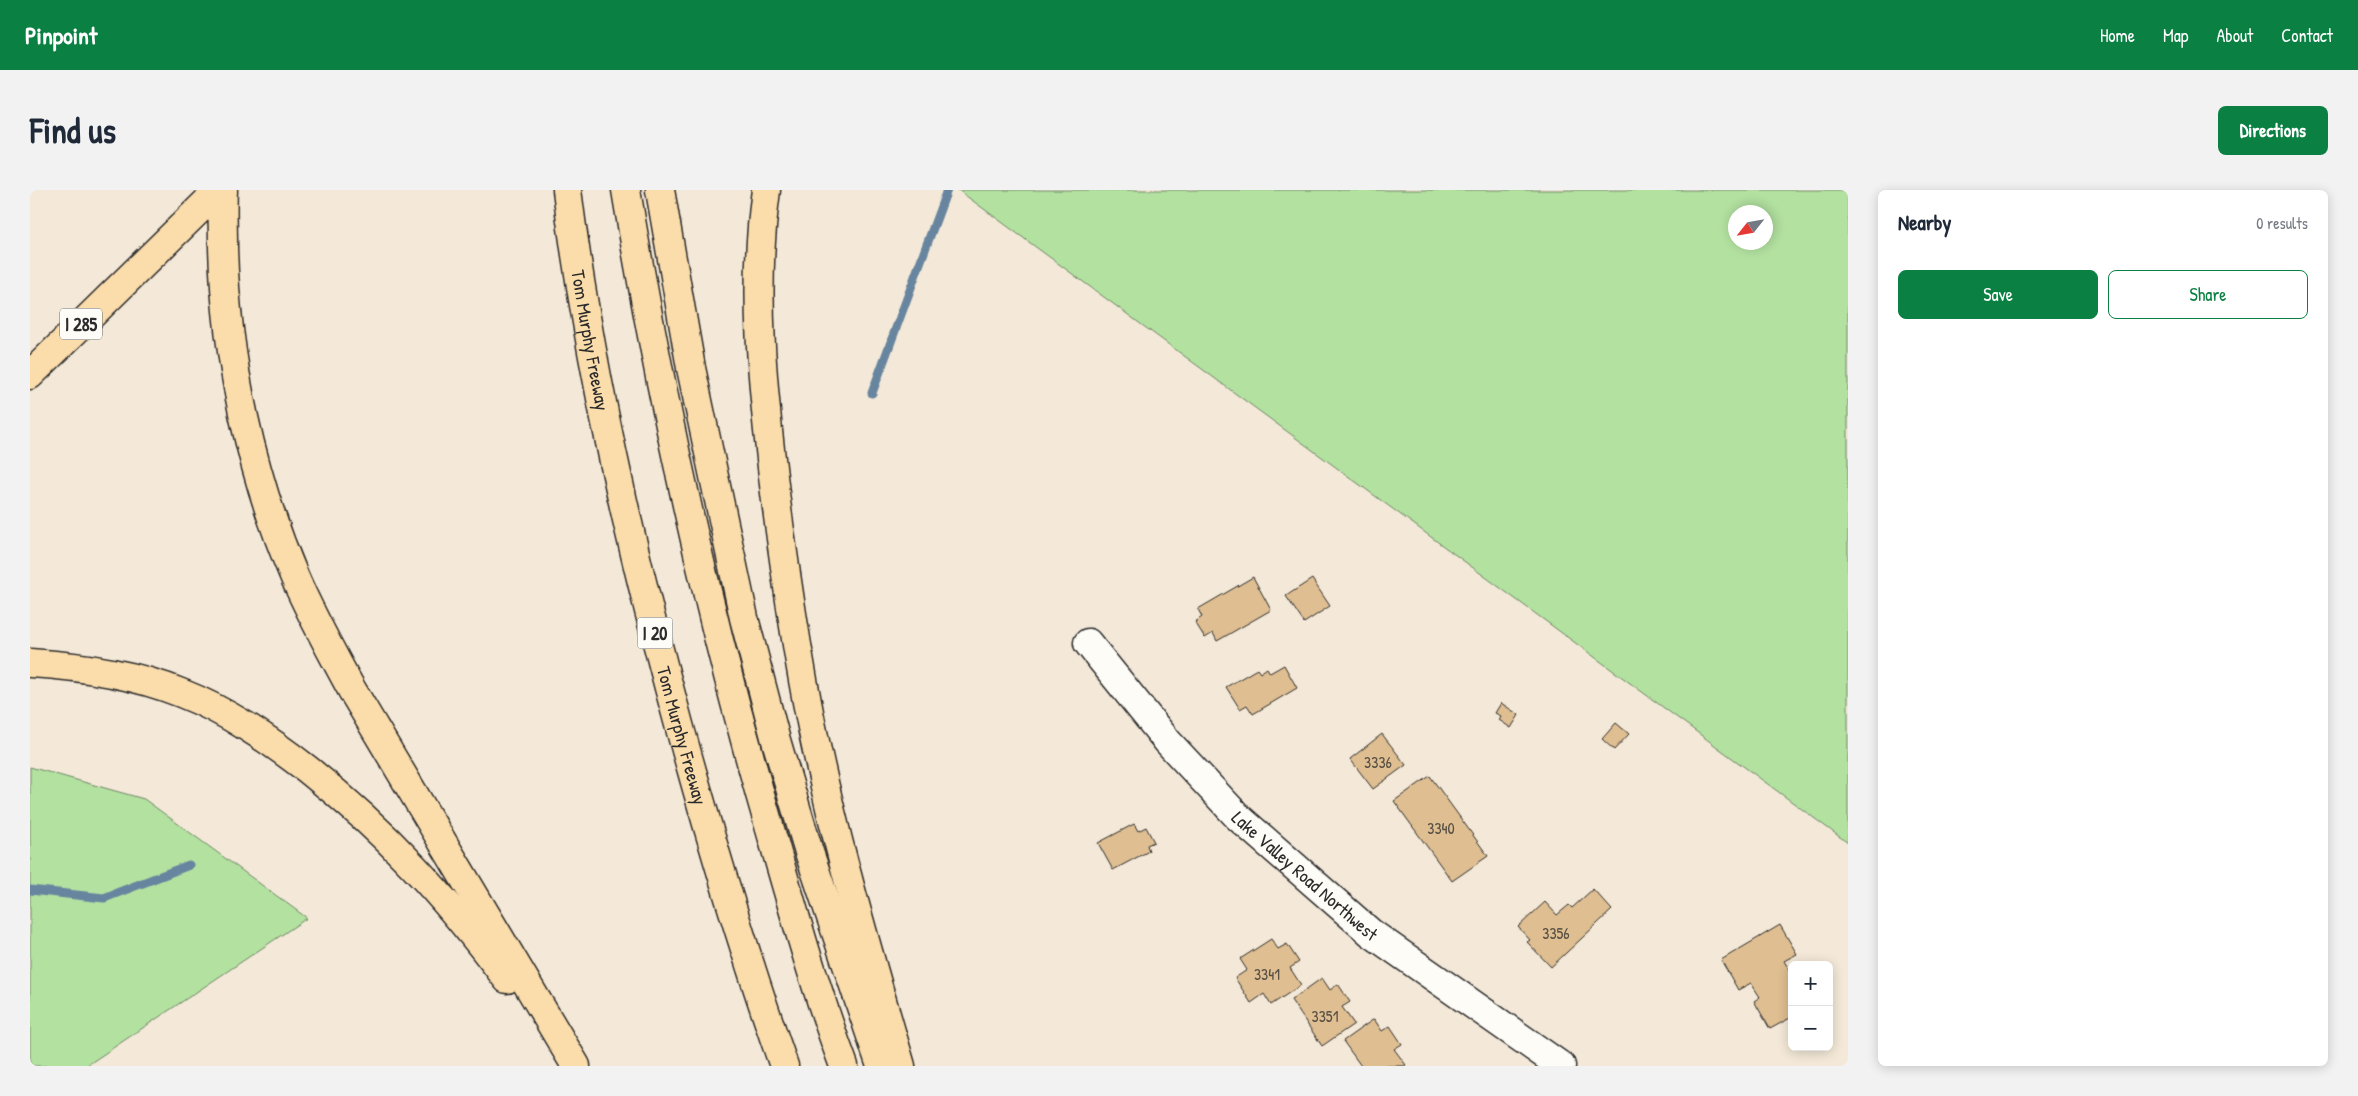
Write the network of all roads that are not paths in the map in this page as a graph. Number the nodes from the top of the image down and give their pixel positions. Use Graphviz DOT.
graph roads {
  1 [pos="219,190"];
  2 [pos="223,190"];
  3 [pos="567,190"];
  4 [pos="626,190"];
  5 [pos="660,190"];
  6 [pos="766,190"];
  7 [pos="30,375"];
  8 [pos="1088,643"];
  9 [pos="30,663"];
  10 [pos="572,1066"];
  11 [pos="576,1066"];
  12 [pos="784,1066"];
  13 [pos="844,1066"];
  14 [pos="881,1066"];
  15 [pos="900,1066"];
  16 [pos="1561,1066"];
  1 -- 7 [label="highway, I 285"];
  2 -- 11 [label="highway"];
  3 -- 12 [label="highway, Tom Murphy Freeway / I 20"];
  4 -- 13 [label="highway"];
  5 -- 14 [label="highway"];
  6 -- 15 [label="highway"];
  8 -- 16 [label="street, Lake Valley Road Northwest"];
  9 -- 10 [label="highway"];
}
